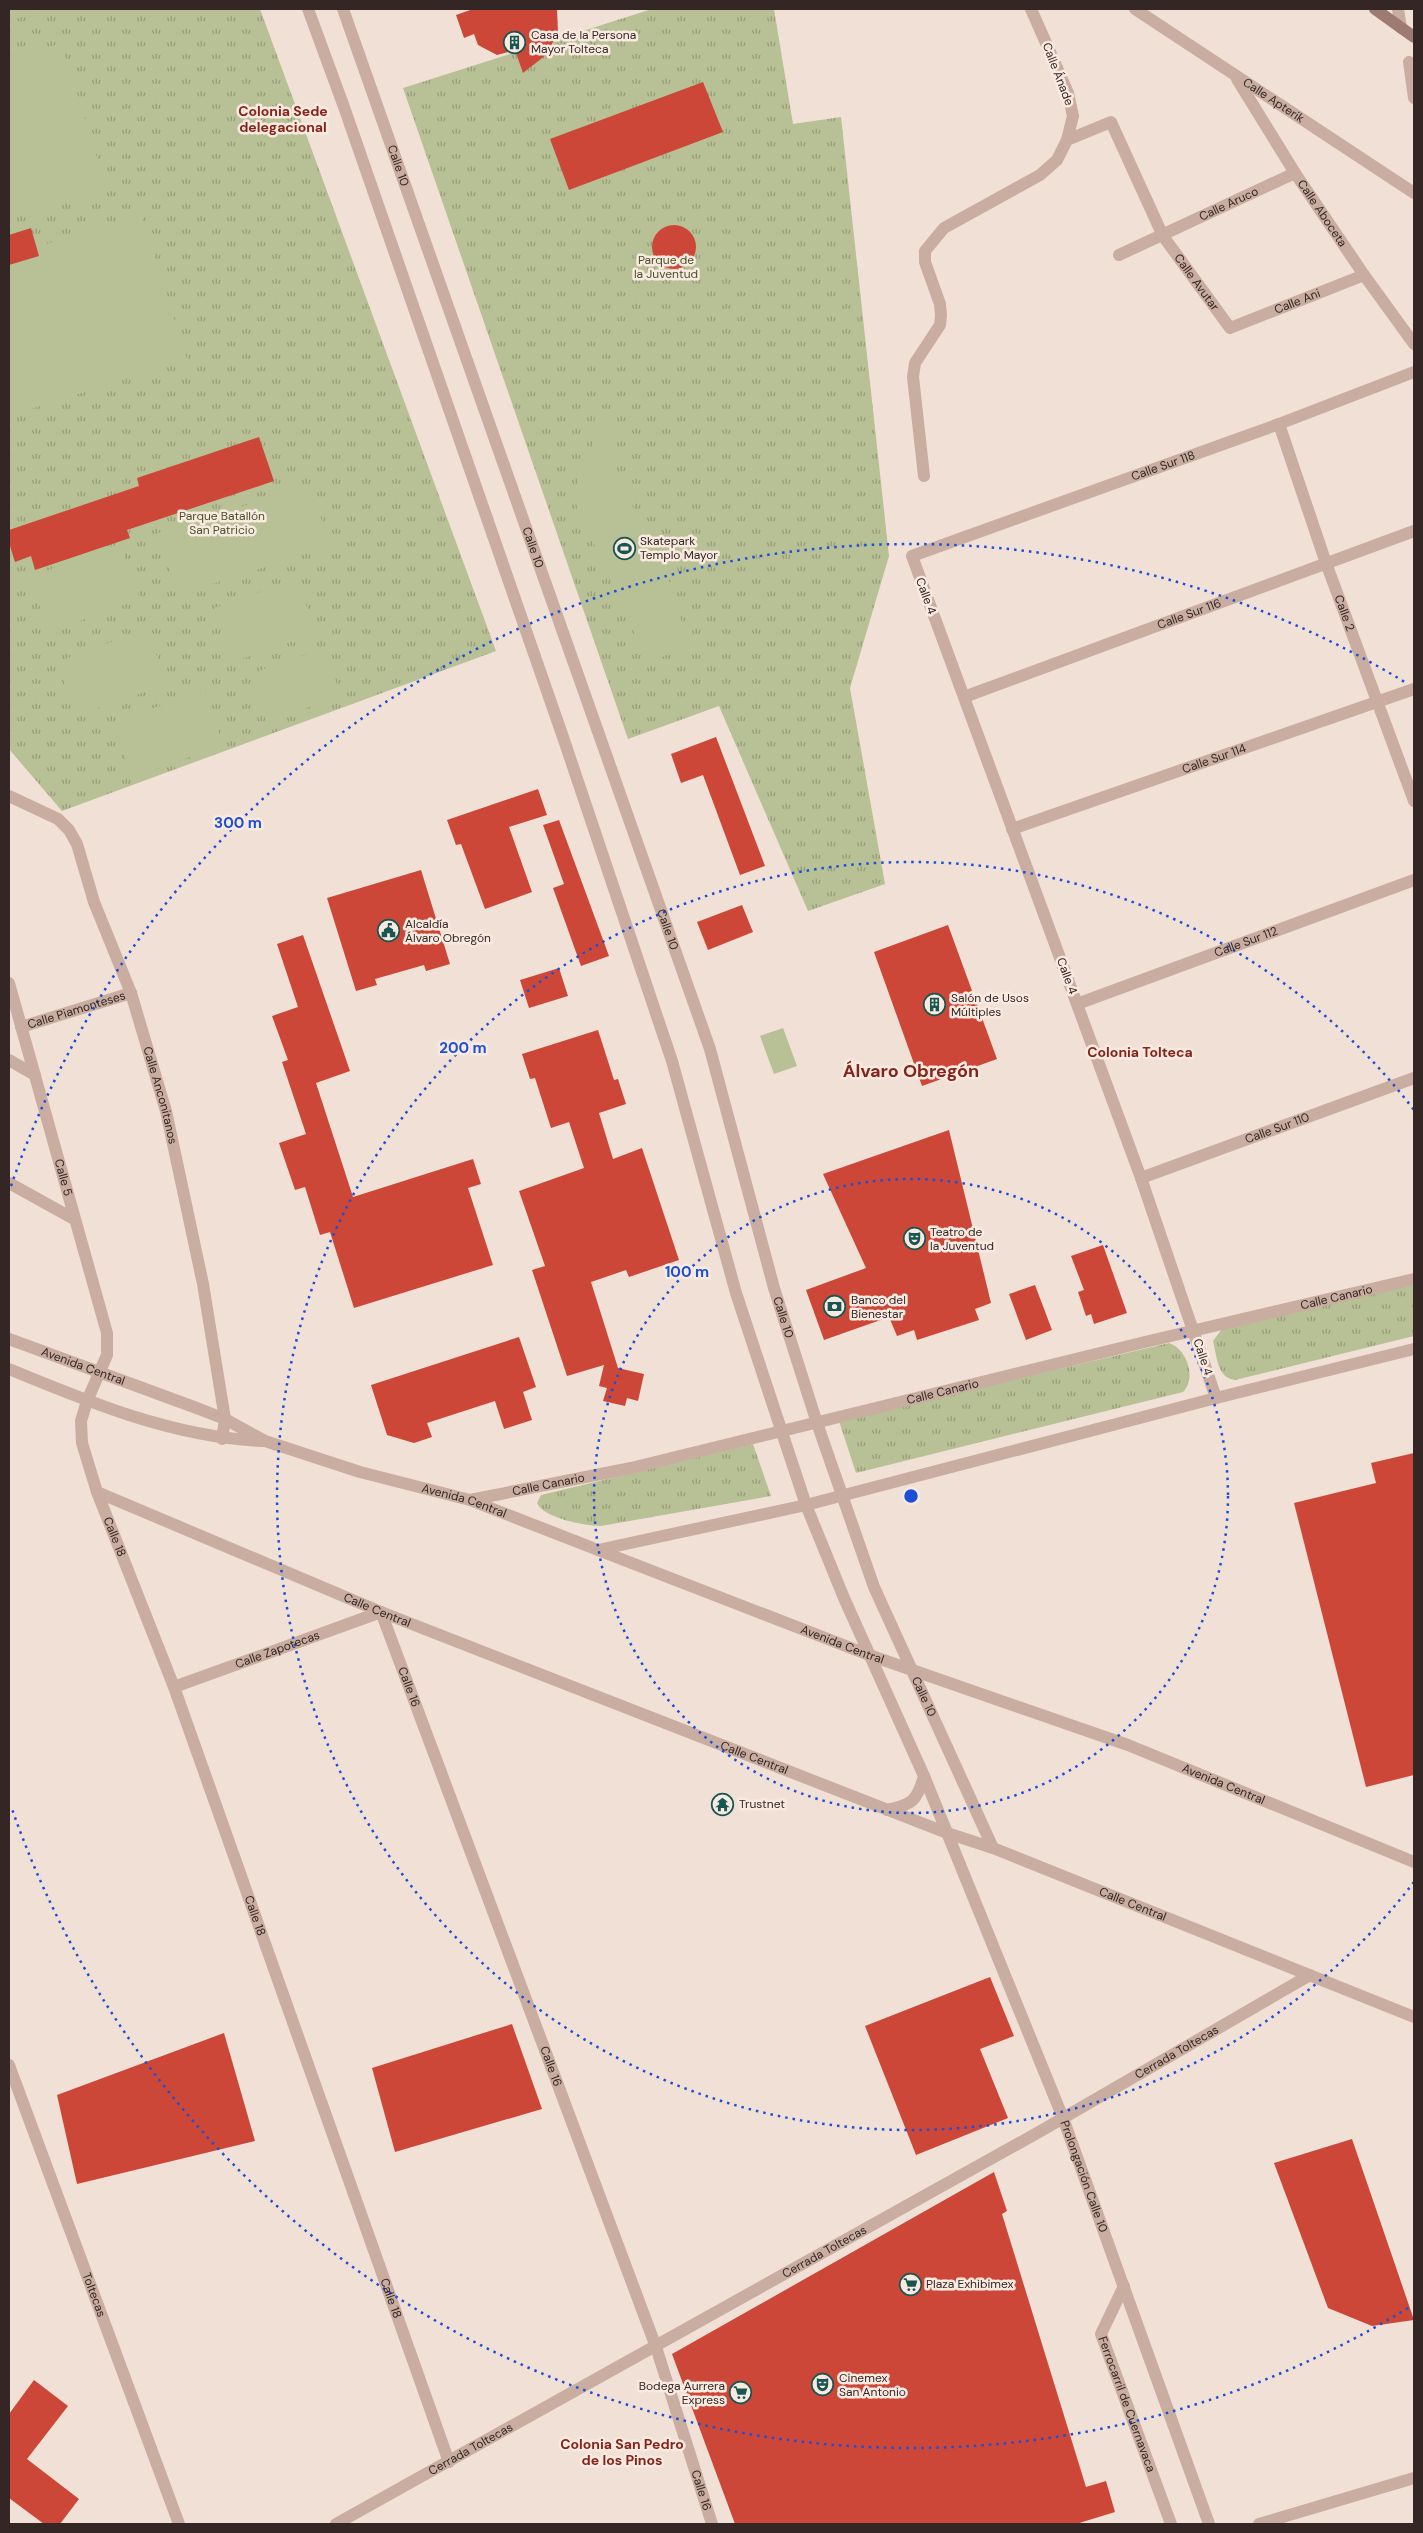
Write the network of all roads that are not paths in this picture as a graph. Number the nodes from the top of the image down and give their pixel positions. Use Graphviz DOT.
graph roads {
  1 [pos="308,9"];
  2 [pos="343,9"];
  3 [pos="1031,9"];
  4 [pos="1135,9"];
  5 [pos="1374,9"];
  6 [pos="1398,9"];
  7 [pos="1401,28"];
  8 [pos="1414,37"];
  9 [pos="1409,62"];
  10 [pos="1236,77"];
  11 [pos="1414,98"];
  12 [pos="1066,140"];
  13 [pos="1295,173"];
  14 [pos="1414,192"];
  15 [pos="1163,236"];
  16 [pos="1119,255"];
  17 [pos="1364,275"];
  18 [pos="1230,328"];
  19 [pos="1414,344"];
  20 [pos="1414,372"];
  21 [pos="1279,424"];
  22 [pos="924,476"];
  23 [pos="1414,531"];
  24 [pos="912,556"];
  25 [pos="1326,563"];
  26 [pos="1414,689"];
  27 [pos="964,697"];
  28 [pos="1378,702"];
  29 [pos="9,796"];
  30 [pos="1414,801"];
  31 [pos="1012,829"];
  32 [pos="1414,880"];
  33 [pos="9,983"];
  34 [pos="130,993"];
  35 [pos="1077,1004"];
  36 [pos="22,1027"];
  37 [pos="9,1060"];
  38 [pos="35,1075"];
  39 [pos="1414,1078"];
  40 [pos="1141,1178"];
  41 [pos="9,1183"];
  42 [pos="74,1219"];
  43 [pos="1414,1279"];
  44 [pos="1195,1331"];
  45 [pos="9,1339"];
  46 [pos="1414,1349"];
  47 [pos="9,1369"];
  48 [pos="100,1373"];
  49 [pos="1216,1398"];
  50 [pos="87,1401"];
  51 [pos="225,1419"];
  52 [pos="817,1423"];
  53 [pos="782,1432"];
  54 [pos="222,1439"];
  55 [pos="265,1441"];
  56 [pos="97,1492"];
  57 [pos="842,1496"];
  58 [pos="470,1500"];
  59 [pos="806,1505"];
  60 [pos="598,1550"];
  61 [pos="381,1612"];
  62 [pos="869,1655"];
  63 [pos="911,1668"];
  64 [pos="174,1687"];
  65 [pos="924,1776"];
  66 [pos="887,1810"];
  67 [pos="947,1833"];
  68 [pos="993,1848"];
  69 [pos="1414,1862"];
  70 [pos="1310,1975"];
  71 [pos="1414,2018"];
  72 [pos="9,2065"];
  73 [pos="1063,2118"];
  74 [pos="1124,2286"];
  75 [pos="656,2347"];
  76 [pos="449,2462"];
  77 [pos="1414,2478"];
  78 [pos="179,2524"];
  79 [pos="336,2524"];
  80 [pos="712,2524"];
  81 [pos="1171,2524"];
  82 [pos="1209,2524"];
  83 [pos="1259,2524"];
  1 -- 53 [label="street"];
  2 -- 52 [label="street, Calle 10"];
  3 -- 12 [label="street, Calle Ánade"];
  4 -- 10 [label="street, Calle Apterik"];
  5 -- 7 [label="main road"];
  6 -- 7 [label="street"];
  7 -- 8 [label="main road"];
  9 -- 11 [label="street"];
  10 -- 13 [label="street, Calle Aboceta"];
  10 -- 14 [label="street, Calle Apterik"];
  12 -- 15 [label="street"];
  12 -- 22 [label="street, Calle Ánade"];
  13 -- 15 [label="street, Calle Aruco"];
  13 -- 17 [label="street, Calle Aboceta"];
  15 -- 16 [label="street, Calle Aruco"];
  15 -- 18 [label="street, Calle Avutar"];
  17 -- 18 [label="street, Calle Ani"];
  17 -- 19 [label="street, Calle Aboceta"];
  20 -- 21 [label="street, Calle Sur 118"];
  21 -- 24 [label="street, Calle Sur 118"];
  21 -- 25 [label="street, Calle 2"];
  23 -- 25 [label="street, Calle Sur 116"];
  24 -- 27 [label="street, Calle 4"];
  25 -- 27 [label="street, Calle Sur 116"];
  25 -- 28 [label="street, Calle 2"];
  26 -- 28 [label="street, Calle Sur 114"];
  27 -- 31 [label="street, Calle 4"];
  28 -- 30 [label="street, Calle 2"];
  28 -- 31 [label="street, Calle Sur 114"];
  29 -- 34 [label="street, Calle Anconitanos"];
  31 -- 35 [label="street, Calle 4"];
  32 -- 35 [label="street, Calle Sur 112"];
  33 -- 36 [label="street, Calle 5"];
  34 -- 36 [label="street, Calle Piamonteses"];
  34 -- 51 [label="street, Calle Anconitanos"];
  35 -- 40 [label="street, Calle 4"];
  36 -- 38 [label="street, Calle 5"];
  37 -- 38 [label="street"];
  38 -- 42 [label="street, Calle 5"];
  39 -- 40 [label="street, Calle Sur 110"];
  40 -- 44 [label="street, Calle 4"];
  41 -- 42 [label="street"];
  42 -- 48 [label="street, Calle 5"];
  43 -- 44 [label="street, Calle Canario"];
  44 -- 49 [label="street, Calle 4"];
  44 -- 52 [label="street, Calle Canario"];
  45 -- 48 [label="street, Avenida Central"];
  46 -- 49 [label="street"];
  47 -- 50 [label="street, Avenida Central"];
  48 -- 50 [label="street, Calle 18"];
  48 -- 51 [label="street, Avenida Central"];
  49 -- 57 [label="street"];
  50 -- 54 [label="street, Avenida Central"];
  50 -- 56 [label="street, Calle 18"];
  51 -- 54 [label="street, Calle Anconitanos"];
  51 -- 55 [label="street, Avenida Central"];
  52 -- 53 [label="street, Calle Canario"];
  52 -- 57 [label="street, Calle 10"];
  53 -- 58 [label="street, Calle Canario"];
  53 -- 59 [label="street"];
  54 -- 55 [label="street, Avenida Central"];
  55 -- 58 [label="street, Avenida Central"];
  56 -- 61 [label="street, Calle Central"];
  56 -- 64 [label="street, Calle 18"];
  57 -- 59 [label="street"];
  57 -- 63 [label="street, Calle 10"];
  58 -- 60 [label="street, Avenida Central"];
  59 -- 60 [label="street"];
  59 -- 62 [label="street"];
  60 -- 62 [label="street, Avenida Central"];
  61 -- 64 [label="street, Calle Zapotecas"];
  61 -- 66 [label="street, Calle Central"];
  61 -- 75 [label="street, Calle 16"];
  62 -- 63 [label="street, Avenida Central"];
  62 -- 65 [label="street"];
  63 -- 68 [label="street, Calle 10"];
  63 -- 69 [label="street, Avenida Central"];
  64 -- 76 [label="street, Calle 18"];
  65 -- 66 [label="street"];
  65 -- 67 [label="street"];
  66 -- 67 [label="street, Calle Central"];
  67 -- 68 [label="street, Calle Central"];
  67 -- 73 [label="street, Prolongación Calle 10"];
  68 -- 70 [label="street, Calle Central"];
  70 -- 71 [label="street, Calle Central"];
  70 -- 73 [label="street, Cerrada Toltecas"];
  72 -- 78 [label="street, Toltecas"];
  73 -- 74 [label="street, Prolongación Calle 10"];
  73 -- 75 [label="street, Cerrada Toltecas"];
  74 -- 81 [label="street, Ferrocarril de Cuernavaca"];
  74 -- 82 [label="street, Prolongación Calle 10"];
  75 -- 76 [label="street, Cerrada Toltecas"];
  75 -- 80 [label="street, Calle 16"];
  76 -- 79 [label="street, Cerrada Toltecas"];
  77 -- 83 [label="street"];
}
